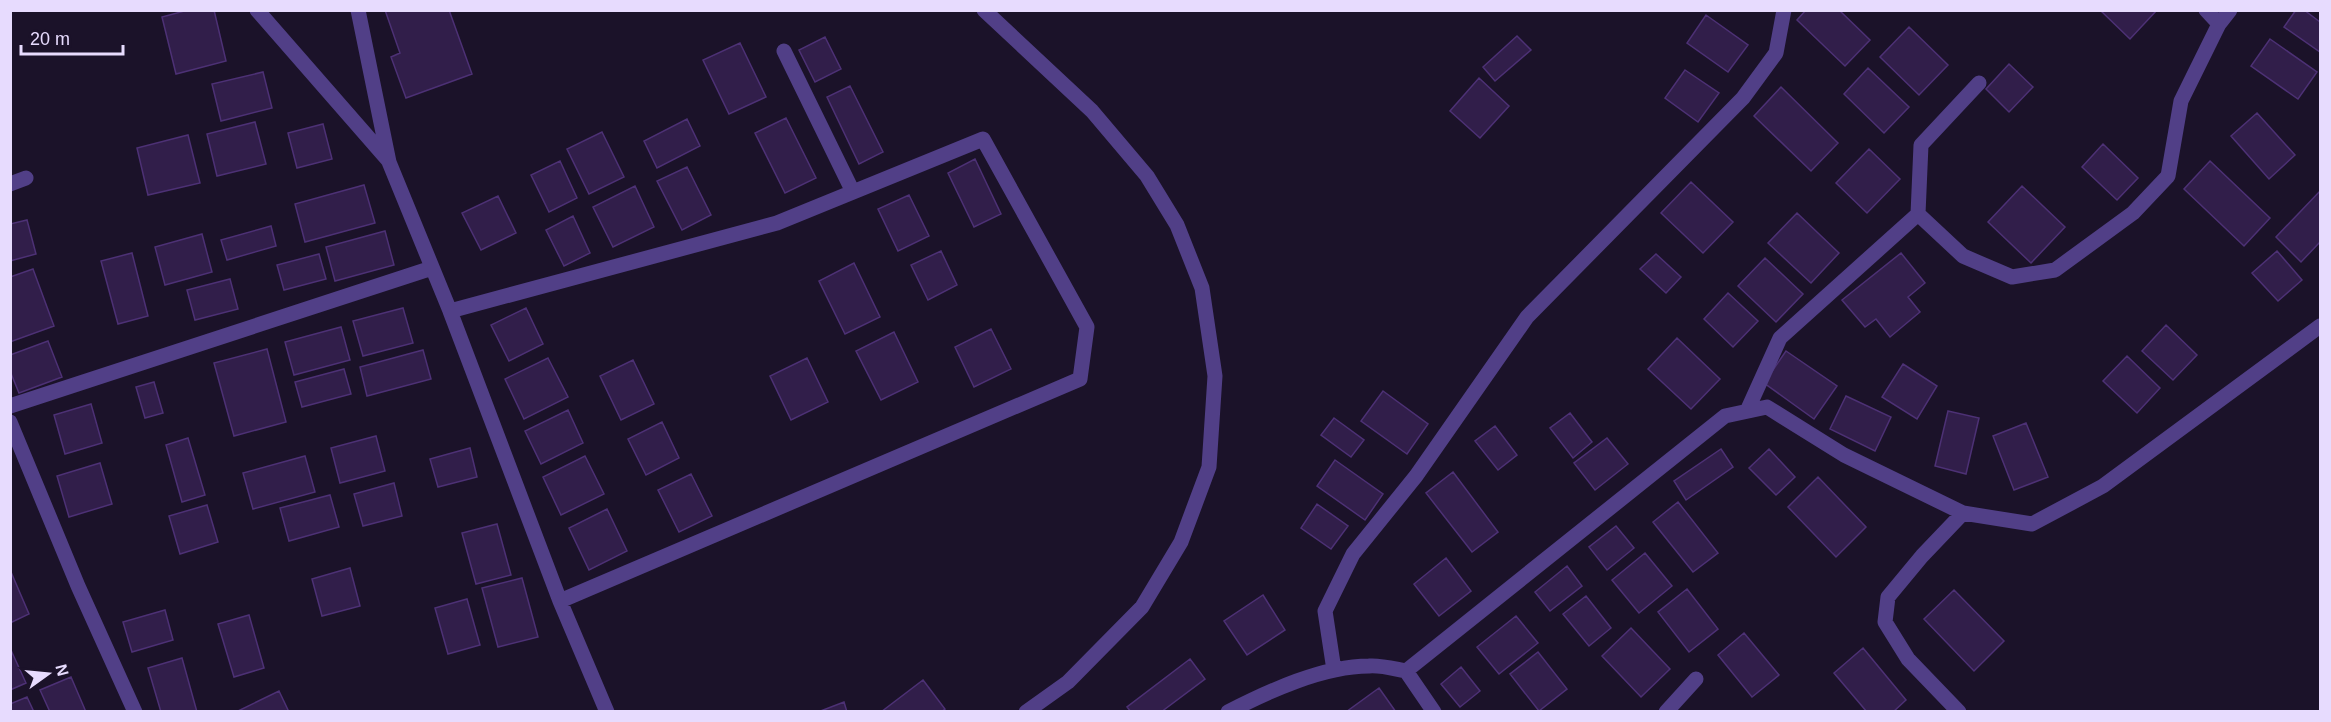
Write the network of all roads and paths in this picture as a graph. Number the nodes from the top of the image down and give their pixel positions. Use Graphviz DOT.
graph roads {
  1 [pos="257,10"];
  2 [pos="358,10"];
  3 [pos="984,10"];
  4 [pos="1784,10"];
  5 [pos="2206,10"];
  6 [pos="2230,10"];
  7 [pos="2219,24"];
  8 [pos="784,51"];
  9 [pos="1979,83"];
  10 [pos="390,162"];
  11 [pos="26,178"];
  12 [pos="10,184"];
  13 [pos="853,192"];
  14 [pos="1918,214"];
  15 [pos="432,268"];
  16 [pos="450,311"];
  17 [pos="2320,326"];
  18 [pos="10,406"];
  19 [pos="1747,411"];
  20 [pos="10,422"];
  21 [pos="1963,513"];
  22 [pos="560,601"];
  23 [pos="1334,670"];
  24 [pos="1406,671"];
  25 [pos="1696,679"];
  26 [pos="135,711"];
  27 [pos="607,711"];
  28 [pos="1026,711"];
  29 [pos="1228,711"];
  30 [pos="1434,711"];
  31 [pos="1666,711"];
  32 [pos="1959,711"];
  1 -- 10 [label="street"];
  2 -- 10 [label="street"];
  3 -- 28 [label="street"];
  4 -- 23 [label="street"];
  5 -- 7 [label="street"];
  6 -- 7 [label="street"];
  7 -- 14 [label="street"];
  8 -- 13 [label="street"];
  9 -- 14 [label="street"];
  10 -- 15 [label="street"];
  11 -- 12 [label="street"];
  13 -- 16 [label="street"];
  13 -- 22 [label="street"];
  14 -- 19 [label="street"];
  15 -- 16 [label="street"];
  15 -- 18 [label="street"];
  16 -- 22 [label="street"];
  17 -- 21 [label="street"];
  19 -- 21 [label="street"];
  19 -- 24 [label="street"];
  20 -- 26 [label="street"];
  21 -- 32 [label="street"];
  22 -- 27 [label="street"];
  23 -- 24 [label="street"];
  23 -- 29 [label="street"];
  24 -- 30 [label="street"];
  25 -- 31 [label="street"];
}
